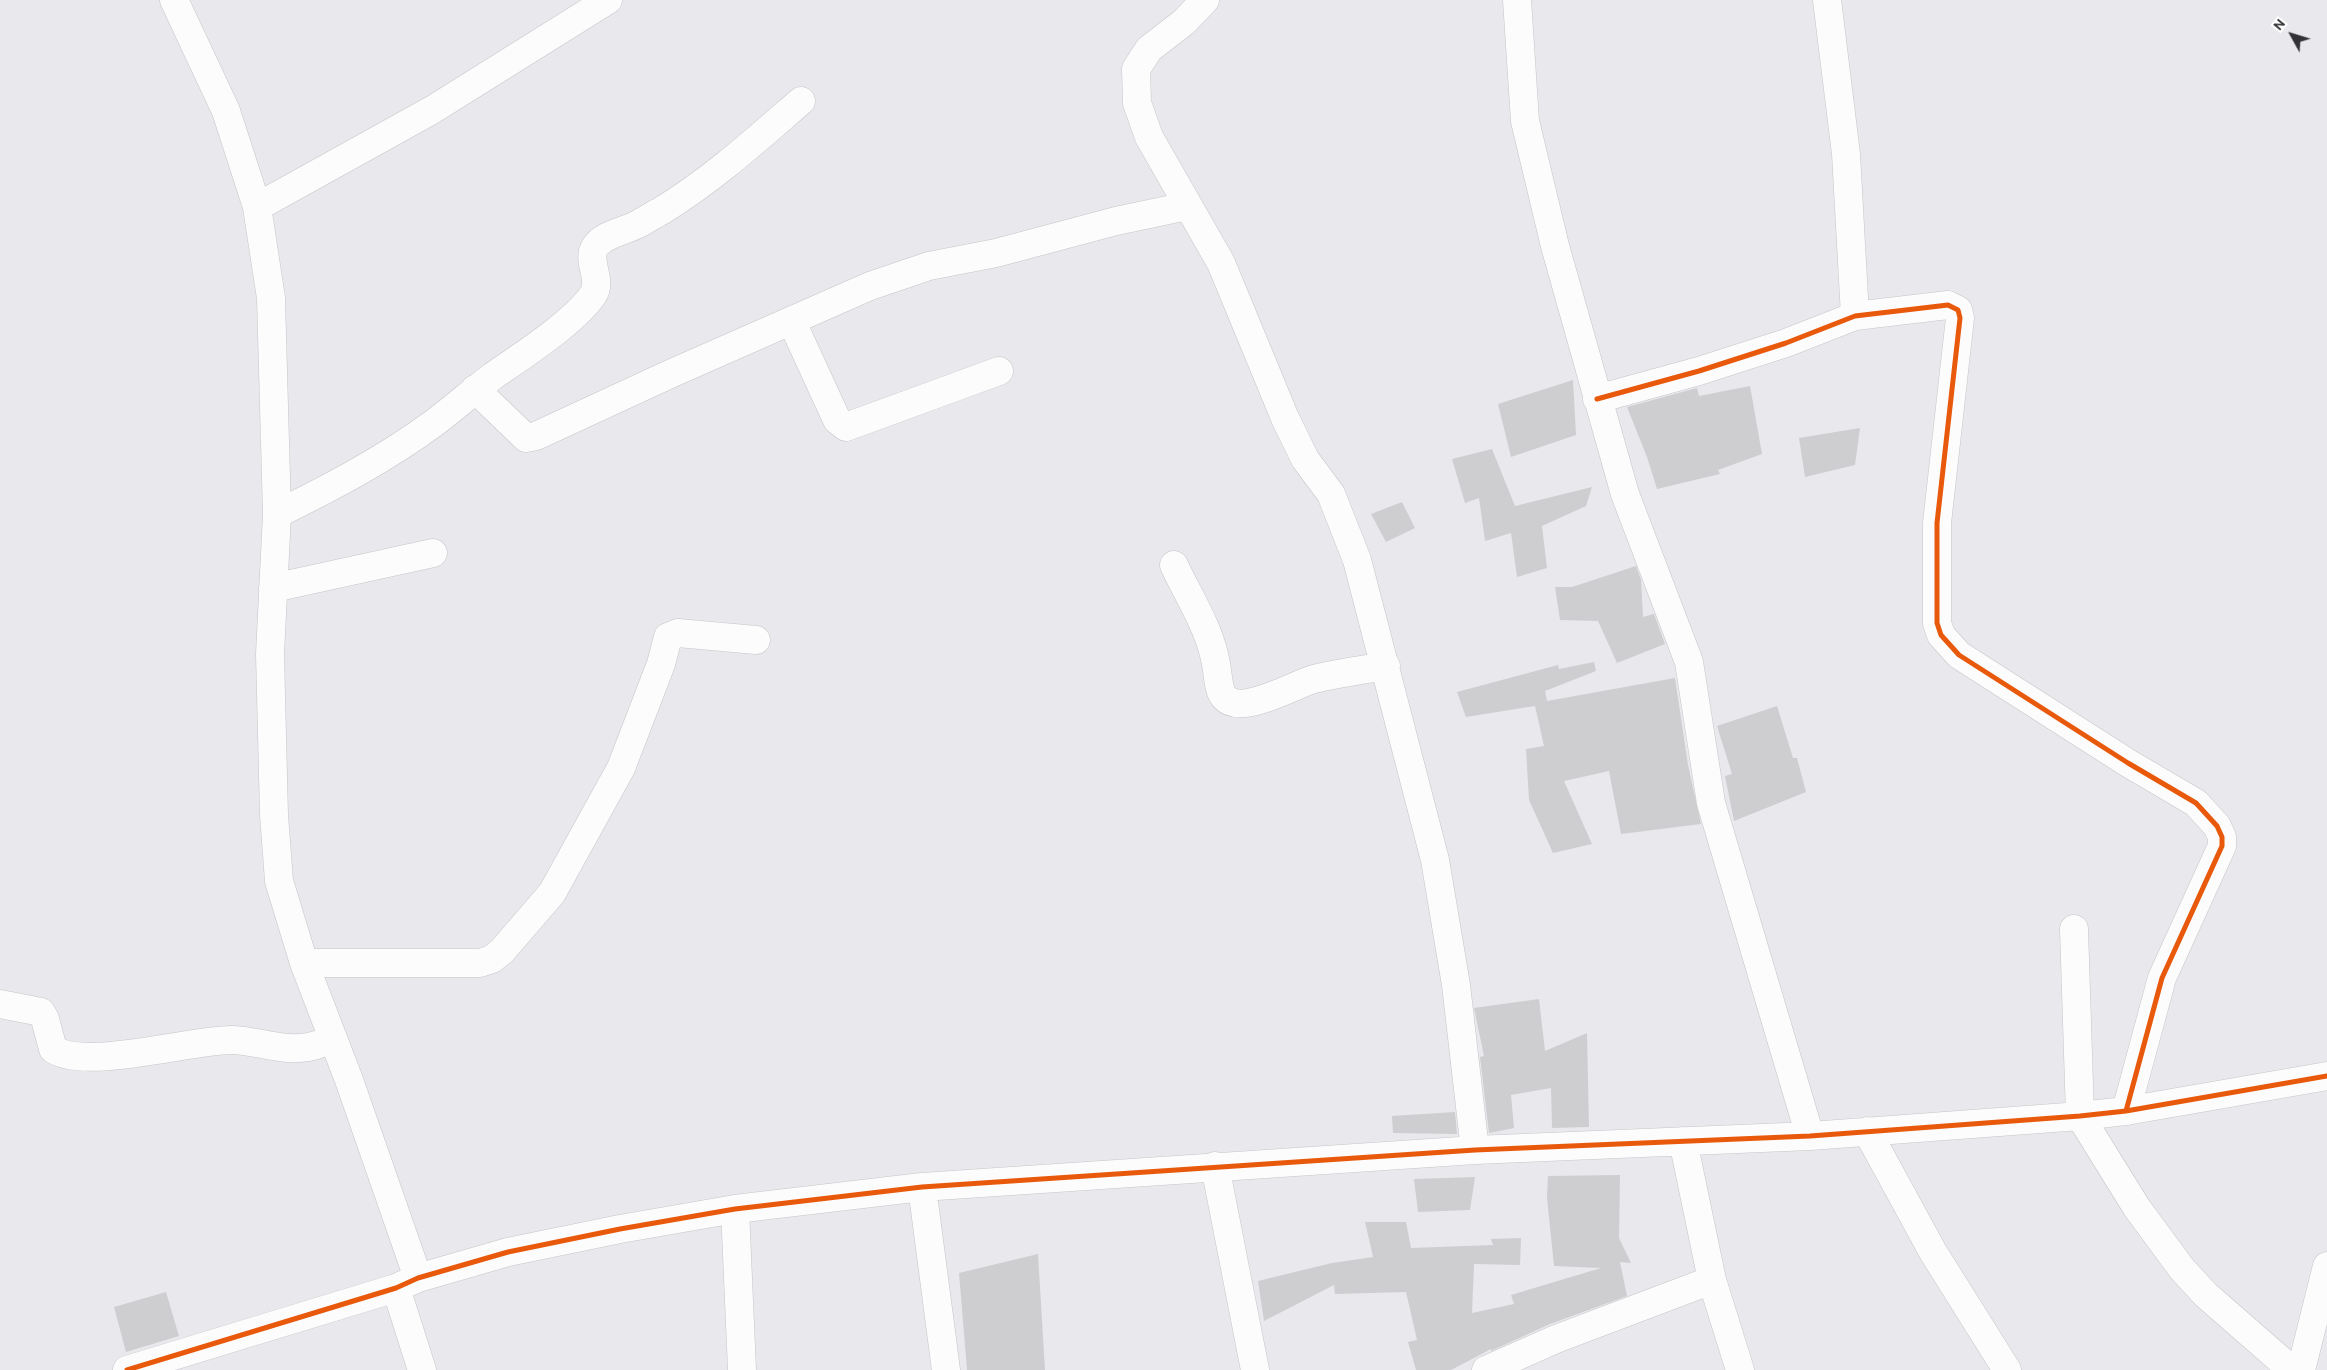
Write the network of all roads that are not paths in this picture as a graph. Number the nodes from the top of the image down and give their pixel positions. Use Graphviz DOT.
graph roads {
  1 [pos="174,0"];
  2 [pos="608,0"];
  3 [pos="1205,0"];
  4 [pos="1517,0"];
  5 [pos="1827,0"];
  6 [pos="800,101"];
  7 [pos="1187,206"];
  8 [pos="257,207"];
  9 [pos="1855,316"];
  10 [pos="792,322"];
  11 [pos="999,372"];
  12 [pos="475,389"];
  13 [pos="1597,399"];
  14 [pos="277,514"];
  15 [pos="432,553"];
  16 [pos="1174,565"];
  17 [pos="274,588"];
  18 [pos="756,640"];
  19 [pos="1386,666"];
  20 [pos="2074,929"];
  21 [pos="304,963"];
  22 [pos="0,1004"];
  23 [pos="333,1039"];
  24 [pos="2327,1076"];
  25 [pos="2126,1111"];
  26 [pos="2080,1116"];
  27 [pos="1867,1131"];
  28 [pos="1810,1136"];
  29 [pos="1683,1141"];
  30 [pos="1475,1150"];
  31 [pos="1215,1166"];
  32 [pos="922,1187"];
  33 [pos="735,1209"];
  34 [pos="2327,1266"];
  35 [pos="1712,1280"];
  36 [pos="407,1283"];
  37 [pos="127,1370"];
  38 [pos="422,1370"];
  39 [pos="742,1370"];
  40 [pos="946,1370"];
  41 [pos="1255,1370"];
  42 [pos="1486,1370"];
  43 [pos="1740,1370"];
  44 [pos="2008,1370"];
  45 [pos="2292,1370"];
  46 [pos="2301,1370"];
  1 -- 8 [label="street"];
  2 -- 8 [label="street"];
  3 -- 7 [label="street"];
  4 -- 13 [label="street"];
  5 -- 9 [label="street"];
  6 -- 12 [label="street"];
  7 -- 10 [label="street"];
  7 -- 19 [label="street"];
  8 -- 14 [label="street"];
  9 -- 13 [label="street"];
  9 -- 25 [label="street"];
  10 -- 11 [label="street"];
  10 -- 12 [label="street"];
  12 -- 14 [label="street"];
  13 -- 28 [label="street"];
  14 -- 17 [label="street"];
  15 -- 17 [label="street"];
  16 -- 19 [label="street"];
  17 -- 21 [label="street"];
  18 -- 21 [label="street"];
  19 -- 30 [label="street"];
  20 -- 26 [label="street"];
  21 -- 23 [label="street"];
  22 -- 23 [label="street"];
  23 -- 36 [label="street"];
  24 -- 25 [label="street"];
  25 -- 26 [label="street"];
  26 -- 27 [label="street"];
  26 -- 45 [label="street"];
  27 -- 28 [label="street"];
  27 -- 44 [label="street"];
  28 -- 29 [label="street"];
  29 -- 30 [label="street"];
  29 -- 35 [label="street"];
  30 -- 31 [label="street"];
  31 -- 32 [label="street"];
  31 -- 41 [label="street"];
  32 -- 33 [label="street"];
  32 -- 40 [label="street"];
  33 -- 36 [label="street"];
  33 -- 39 [label="street"];
  34 -- 46 [label="street"];
  35 -- 42 [label="street"];
  35 -- 43 [label="street"];
  36 -- 37 [label="street"];
  36 -- 38 [label="street"];
}
